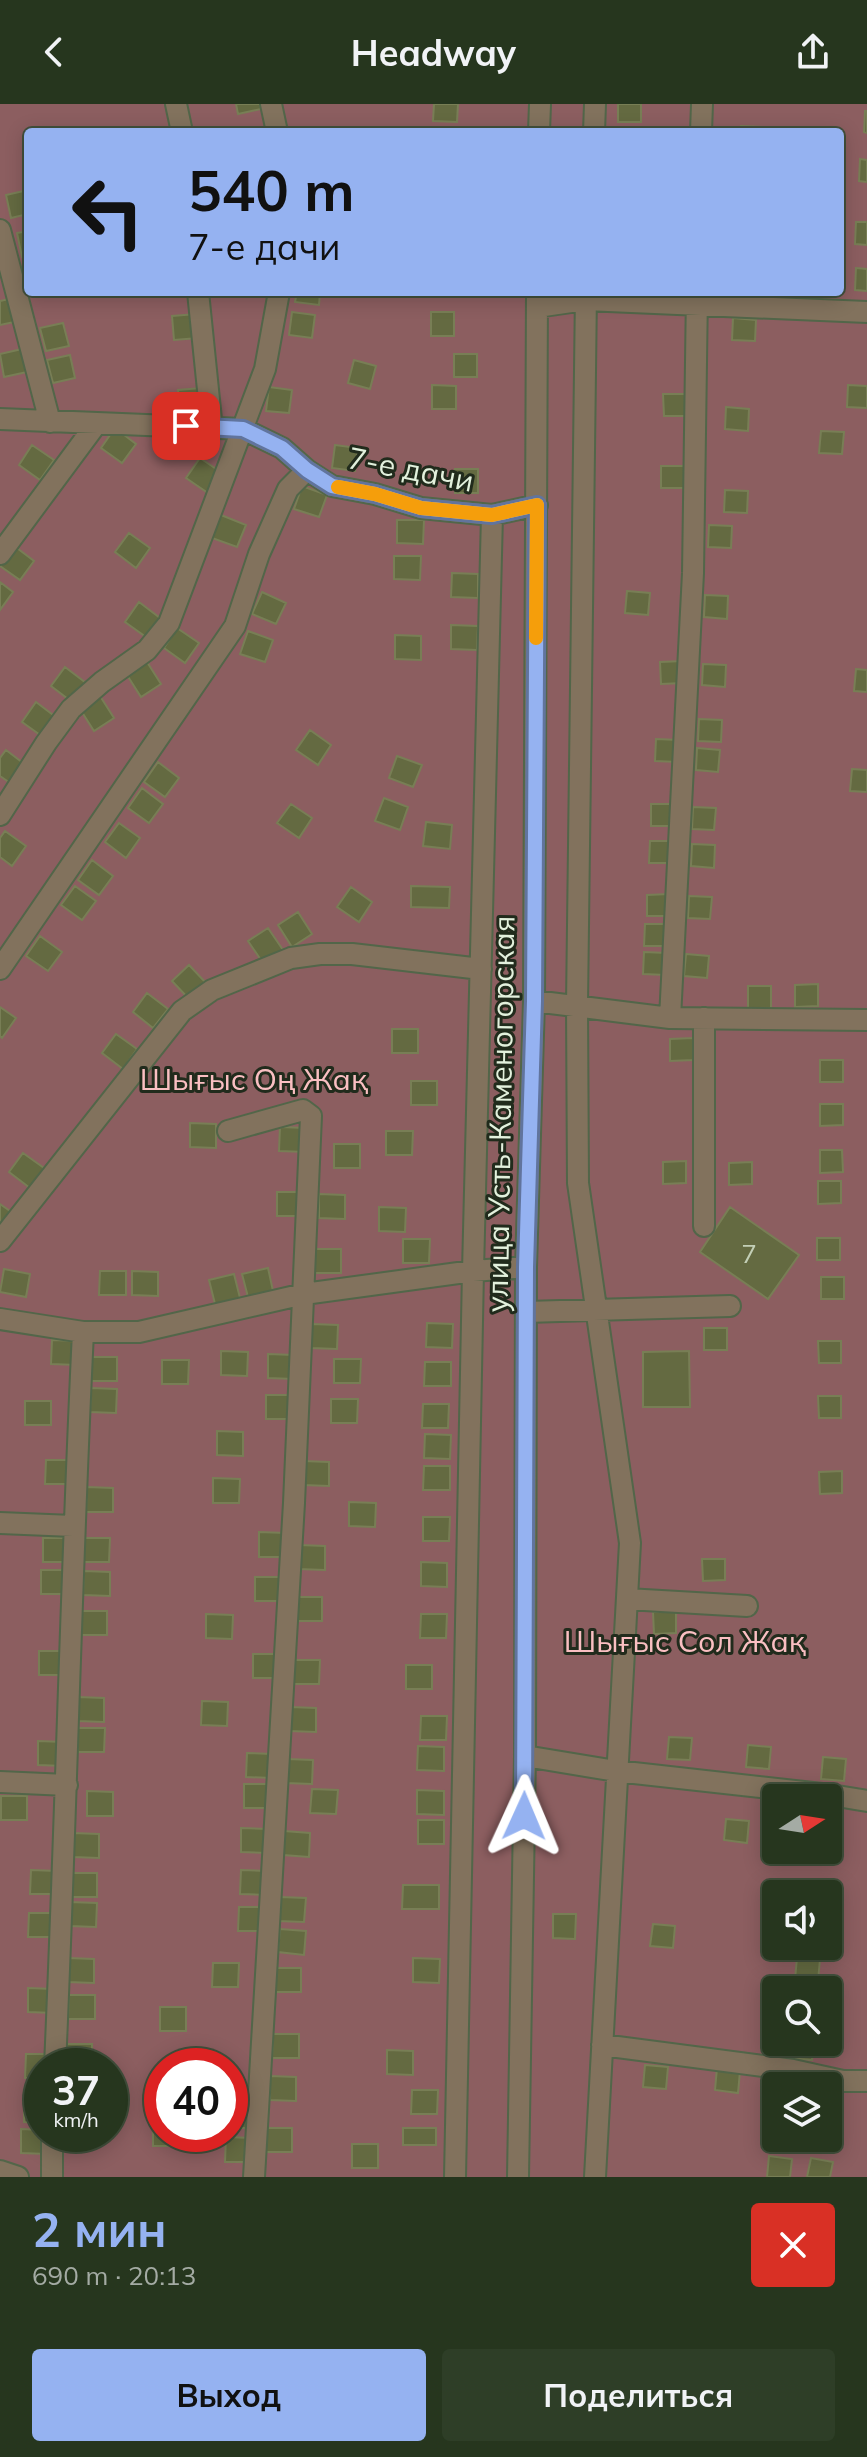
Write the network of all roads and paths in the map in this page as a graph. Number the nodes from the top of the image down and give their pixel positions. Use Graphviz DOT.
graph roads {
  1 [pos="176,104"];
  2 [pos="271,104"];
  3 [pos="540,104"];
  4 [pos="595,104"];
  5 [pos="702,104"];
  6 [pos="181,128"];
  7 [pos="276,128"];
  8 [pos="539,128"];
  9 [pos="594,128"];
  10 [pos="701,128"];
  11 [pos="0,230"];
  12 [pos="198,296"];
  13 [pos="278,296"];
  14 [pos="586,296"];
  15 [pos="697,298"];
  16 [pos="537,300"];
  17 [pos="867,312"];
  18 [pos="0,419"];
  19 [pos="50,422"];
  20 [pos="97,423"];
  21 [pos="212,429"];
  22 [pos="243,429"];
  23 [pos="307,470"];
  24 [pos="537,505"];
  25 [pos="492,515"];
  26 [pos="0,554"];
  27 [pos="0,815"];
  28 [pos="0,969"];
  29 [pos="481,969"];
  30 [pos="534,1001"];
  31 [pos="577,1005"];
  32 [pos="670,1018"];
  33 [pos="704,1018"];
  34 [pos="867,1020"];
  35 [pos="228,1131"];
  36 [pos="704,1226"];
  37 [pos="0,1241"];
  38 [pos="526,1267"];
  39 [pos="473,1271"];
  40 [pos="304,1294"];
  41 [pos="730,1306"];
  42 [pos="596,1309"];
  43 [pos="526,1312"];
  44 [pos="0,1319"];
  45 [pos="83,1332"];
  46 [pos="0,1523"];
  47 [pos="73,1526"];
  48 [pos="627,1599"];
  49 [pos="747,1606"];
  50 [pos="525,1756"];
  51 [pos="616,1771"];
  52 [pos="0,1782"];
  53 [pos="67,1785"];
  54 [pos="867,1801"];
  55 [pos="602,2045"];
  56 [pos="56,2048"];
  57 [pos="867,2081"];
  58 [pos="52,2152"];
  59 [pos="0,2171"];
  60 [pos="18,2177"];
  61 [pos="52,2177"];
  62 [pos="254,2177"];
  63 [pos="455,2177"];
  64 [pos="518,2177"];
  65 [pos="595,2177"];
  1 -- 6 [label="street"];
  2 -- 7 [label="street"];
  3 -- 8 [label="street"];
  4 -- 9 [label="street"];
  5 -- 10 [label="street"];
  11 -- 19 [label="street"];
  12 -- 21 [label="street"];
  13 -- 22 [label="street"];
  14 -- 15 [label="street"];
  14 -- 16 [label="street"];
  14 -- 31 [label="street"];
  15 -- 17 [label="street"];
  15 -- 32 [label="street"];
  16 -- 24 [label="street, улица Усть-Каменогорская"];
  18 -- 19 [label="street, 7-е дачи"];
  19 -- 20 [label="street, 7-е дачи"];
  20 -- 21 [label="street, 7-е дачи"];
  20 -- 26 [label="street"];
  21 -- 22 [label="street, 7-е дачи"];
  22 -- 23 [label="street, 7-е дачи"];
  22 -- 27 [label="street"];
  23 -- 25 [label="street, 7-е дачи"];
  23 -- 28 [label="street"];
  24 -- 25 [label="street, 7-е дачи"];
  24 -- 30 [label="street, улица Усть-Каменогорская"];
  25 -- 29 [label="street"];
  29 -- 37 [label="street"];
  29 -- 39 [label="street"];
  30 -- 31 [label="street"];
  30 -- 38 [label="street, улица Усть-Каменогорская"];
  31 -- 32 [label="street"];
  31 -- 42 [label="street"];
  32 -- 33 [label="street"];
  33 -- 34 [label="street"];
  33 -- 36 [label="street"];
  35 -- 40 [label="street"];
  38 -- 39 [label="street"];
  38 -- 43 [label="street, улица Усть-Каменогорская"];
  39 -- 40 [label="street"];
  39 -- 63 [label="street"];
  40 -- 45 [label="street"];
  40 -- 62 [label="street"];
  41 -- 42 [label="street"];
  42 -- 43 [label="street"];
  42 -- 48 [label="street"];
  43 -- 50 [label="street, улица Усть-Каменогорская"];
  44 -- 45 [label="street"];
  45 -- 47 [label="street"];
  46 -- 47 [label="street"];
  47 -- 53 [label="street"];
  48 -- 49 [label="street"];
  48 -- 51 [label="street"];
  50 -- 51 [label="street"];
  50 -- 64 [label="street, улица Усть-Каменогорская"];
  51 -- 54 [label="street"];
  51 -- 55 [label="street"];
  52 -- 53 [label="street"];
  53 -- 56 [label="street"];
  55 -- 57 [label="street"];
  55 -- 65 [label="street"];
  58 -- 61 [label="street"];
  59 -- 60 [label="street"];
}
